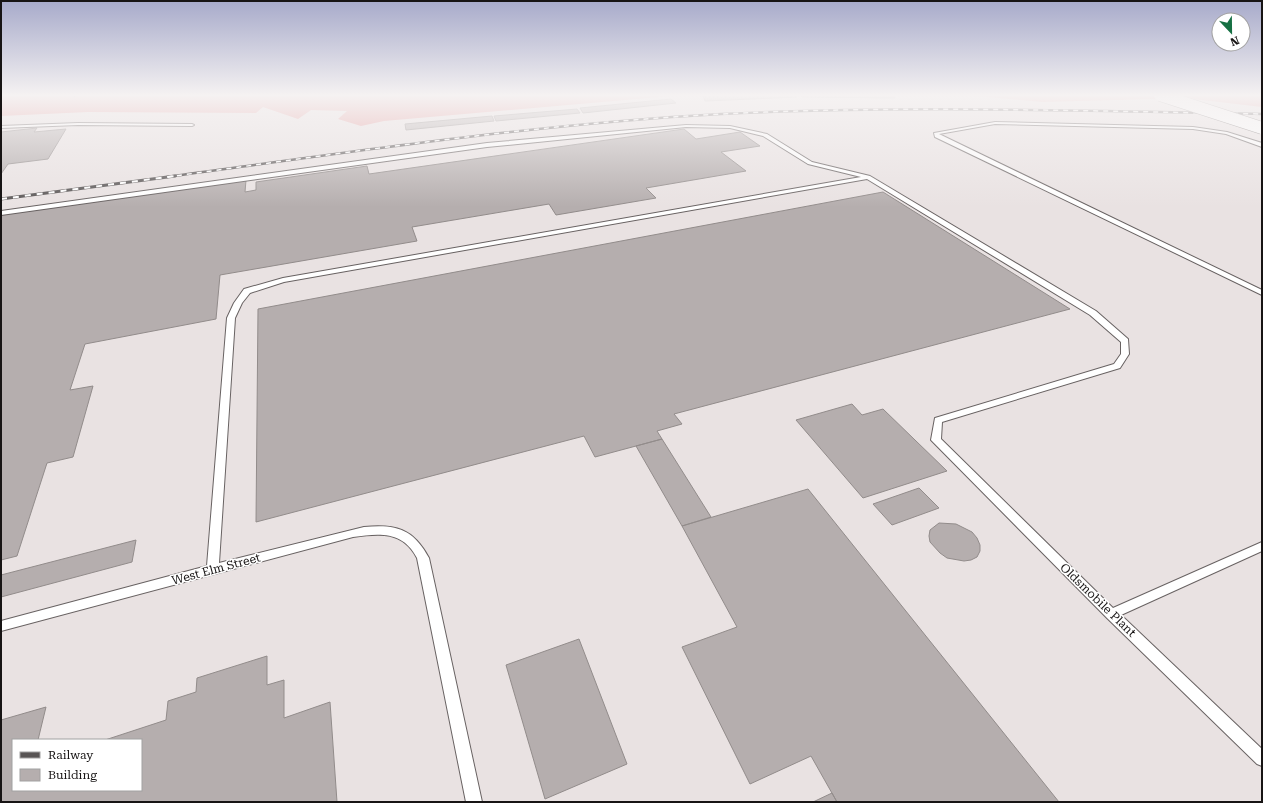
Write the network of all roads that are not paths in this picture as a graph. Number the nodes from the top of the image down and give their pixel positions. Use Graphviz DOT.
graph roads {
  1 [pos="618,132"];
  2 [pos="754,132"];
  3 [pos="939,132"];
  4 [pos="1224,132"];
  5 [pos="1262,145"];
  6 [pos="868,177"];
  7 [pos="1,213"];
  8 [pos="1262,294"];
  9 [pos="1262,546"];
  10 [pos="213,569"];
  11 [pos="1112,614"];
  12 [pos="1,626"];
  13 [pos="1262,759"];
  14 [pos="474,802"];
  1 -- 7 [label="lane"];
  2 -- 6 [label="lane"];
  3 -- 8 [label="lane"];
  4 -- 5 [label="lane"];
  6 -- 10 [label="lane"];
  6 -- 11 [label="lane, Oldsmobile Plant"];
  9 -- 11 [label="lane"];
  10 -- 12 [label="lane, West Elm Street"];
  10 -- 14 [label="lane, West Elm Street"];
  11 -- 13 [label="lane, Oldsmobile Plant"];
}
